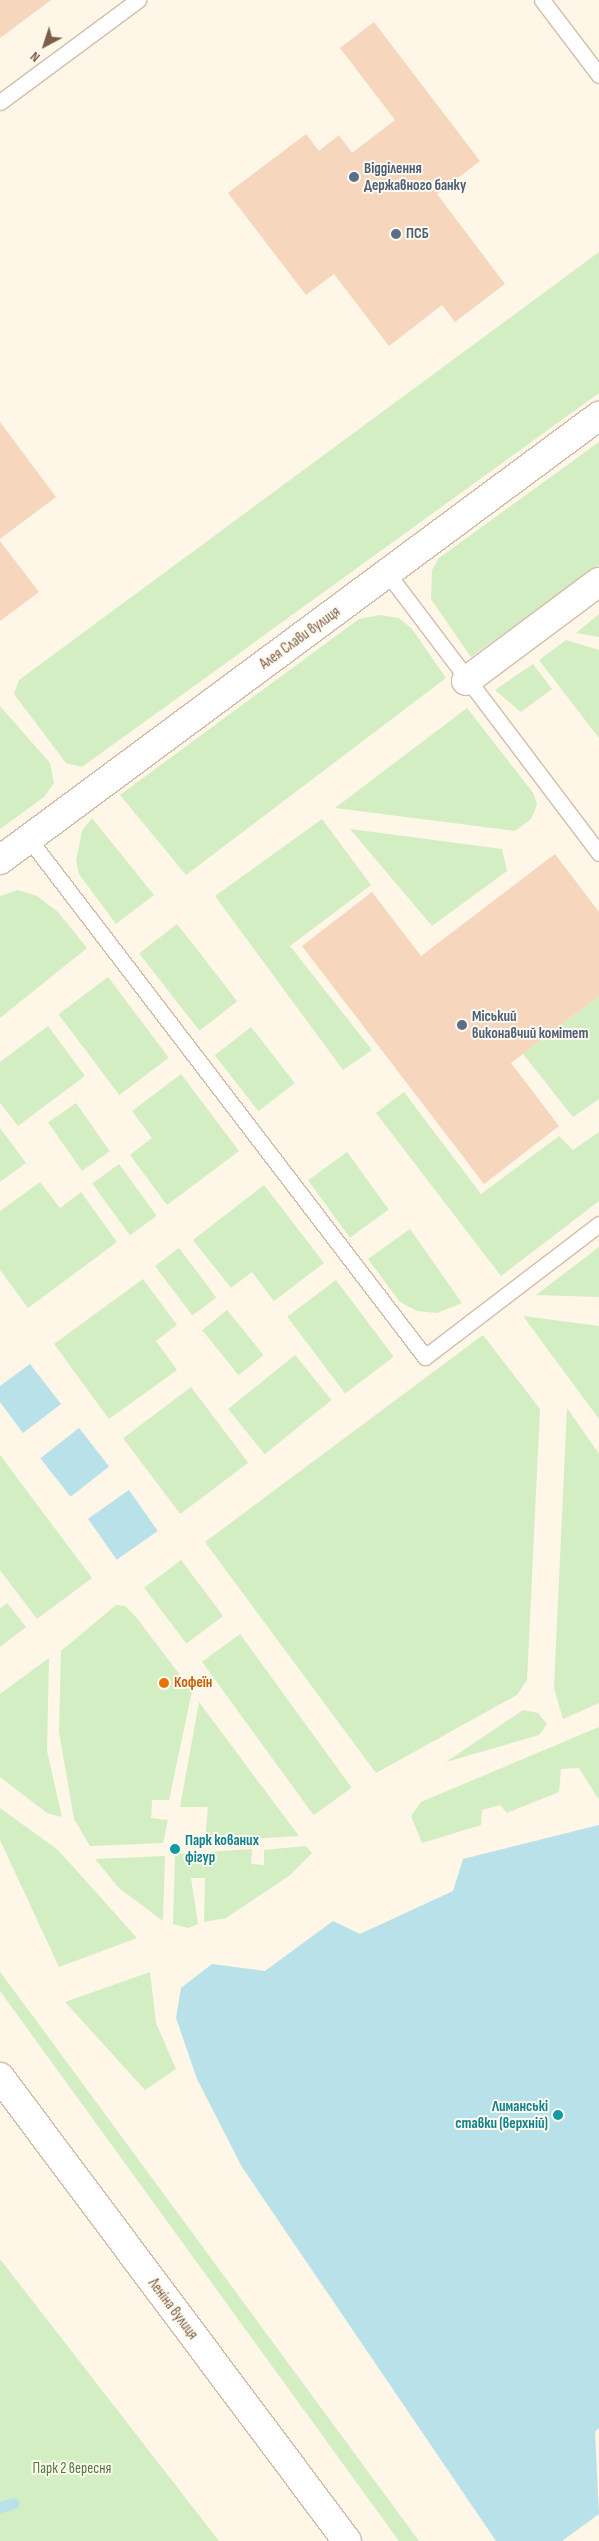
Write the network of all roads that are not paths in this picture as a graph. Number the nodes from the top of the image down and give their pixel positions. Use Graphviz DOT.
graph roads {
  1 [pos="138,0"];
  2 [pos="542,0"];
  3 [pos="599,75"];
  4 [pos="0,102"];
  5 [pos="599,416"];
  6 [pos="388,574"];
  7 [pos="599,582"];
  8 [pos="466,681"];
  9 [pos="29,839"];
  10 [pos="599,853"];
  11 [pos="0,860"];
  12 [pos="599,1224"];
  13 [pos="0,2077"];
  14 [pos="347,2541"];
  1 -- 4 [label="lane"];
  2 -- 3 [label="lane"];
  5 -- 6 [label="street, Алея Слави вулиця"];
  6 -- 8 [label="lane"];
  6 -- 9 [label="street, Алея Слави вулиця"];
  7 -- 8 [label="street"];
  8 -- 10 [label="lane"];
  9 -- 11 [label="street, Алея Слави вулиця"];
  9 -- 12 [label="lane"];
  13 -- 14 [label="street, Леніна вулиця"];
}
